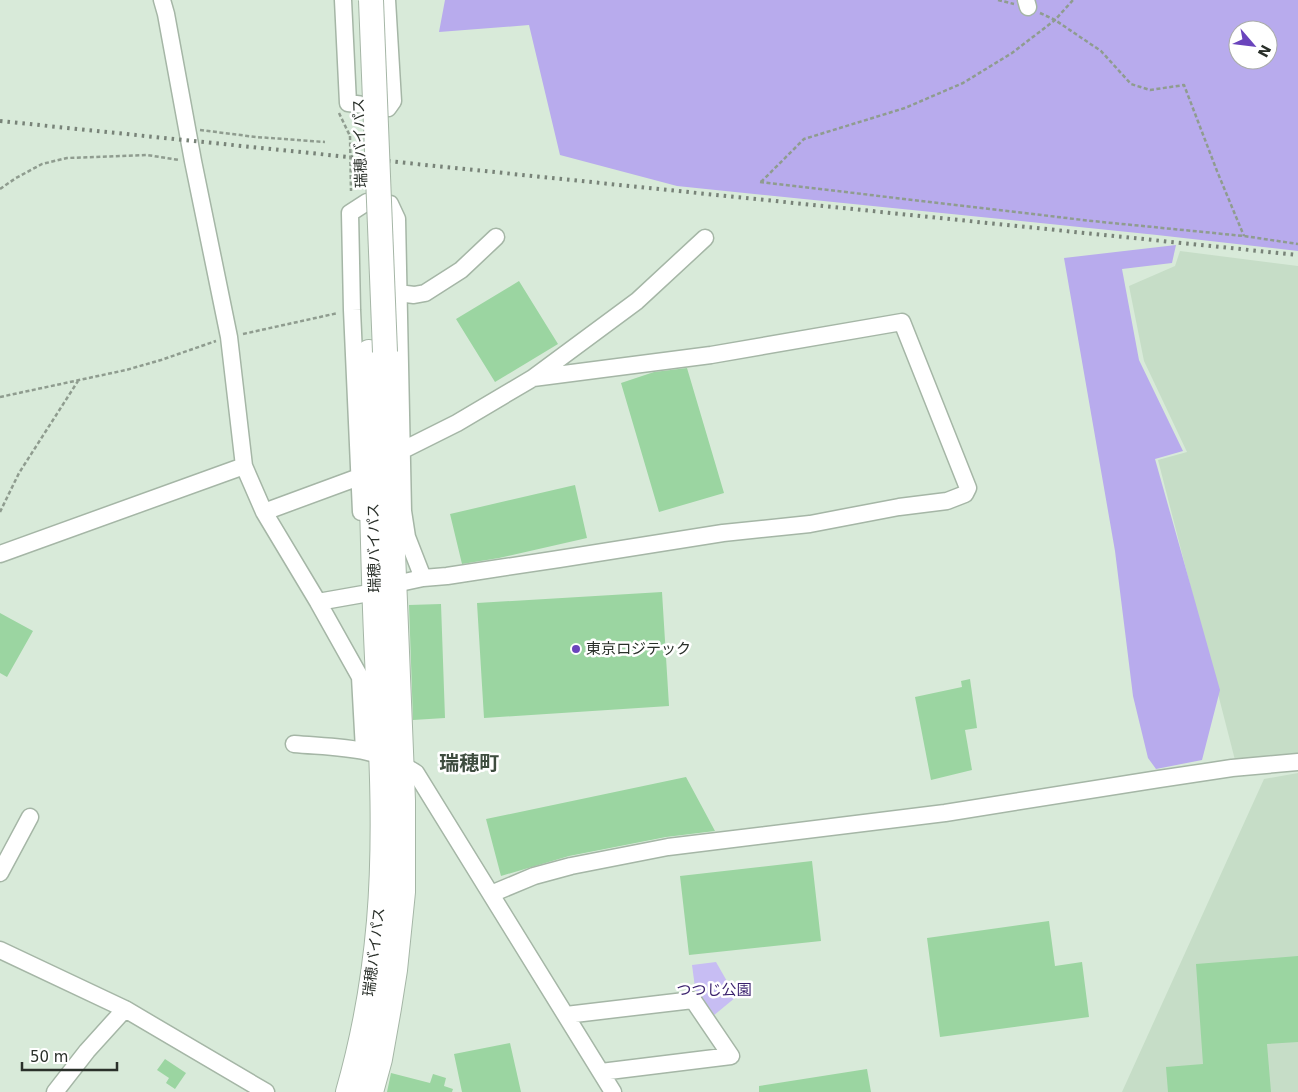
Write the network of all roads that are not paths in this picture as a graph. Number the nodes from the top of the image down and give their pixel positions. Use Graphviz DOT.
graph roads {
  1 [pos="162,0"];
  2 [pos="343,0"];
  3 [pos="355,0"];
  4 [pos="371,0"];
  5 [pos="387,0"];
  6 [pos="496,237"];
  7 [pos="705,238"];
  8 [pos="398,293"];
  9 [pos="377,352"];
  10 [pos="533,378"];
  11 [pos="401,450"];
  12 [pos="244,466"];
  13 [pos="359,477"];
  14 [pos="264,512"];
  15 [pos="0,554"];
  16 [pos="423,578"];
  17 [pos="395,584"];
  18 [pos="372,601"];
  19 [pos="318,602"];
  20 [pos="294,744"];
  21 [pos="382,756"];
  22 [pos="1298,762"];
  23 [pos="30,817"];
  24 [pos="0,874"];
  25 [pos="490,894"];
  26 [pos="0,950"];
  27 [pos="125,1009"];
  28 [pos="566,1015"];
  29 [pos="601,1072"];
  30 [pos="55,1092"];
  31 [pos="266,1092"];
  32 [pos="348,1092"];
  33 [pos="371,1092"];
  34 [pos="613,1092"];
  1 -- 12 [label="street"];
  2 -- 5 [label="street"];
  3 -- 9 [label="highway, 瑞穂バイパス"];
  4 -- 9 [label="highway, 瑞穂バイパス, bridge"];
  6 -- 8 [label="street"];
  7 -- 10 [label="street"];
  8 -- 11 [label="street"];
  8 -- 13 [label="street"];
  9 -- 17 [label="highway, 瑞穂バイパス"];
  9 -- 18 [label="highway, 瑞穂バイパス"];
  10 -- 11 [label="street"];
  10 -- 16 [label="street"];
  11 -- 16 [label="street"];
  12 -- 14 [label="street"];
  12 -- 15 [label="street"];
  13 -- 14 [label="street"];
  13 -- 18 [label="street"];
  14 -- 19 [label="street"];
  16 -- 17 [label="street"];
  17 -- 21 [label="highway, 瑞穂バイパス"];
  18 -- 19 [label="street"];
  18 -- 21 [label="highway, 瑞穂バイパス"];
  19 -- 21 [label="street"];
  20 -- 21 [label="street"];
  21 -- 25 [label="street"];
  21 -- 32 [label="highway, 瑞穂バイパス"];
  21 -- 33 [label="highway, 瑞穂バイパス"];
  22 -- 25 [label="street"];
  23 -- 24 [label="street"];
  25 -- 28 [label="street"];
  26 -- 27 [label="street"];
  27 -- 30 [label="street"];
  27 -- 31 [label="street"];
  28 -- 29 [label="street"];
  28 -- 29 [label="street"];
  29 -- 34 [label="street"];
}
